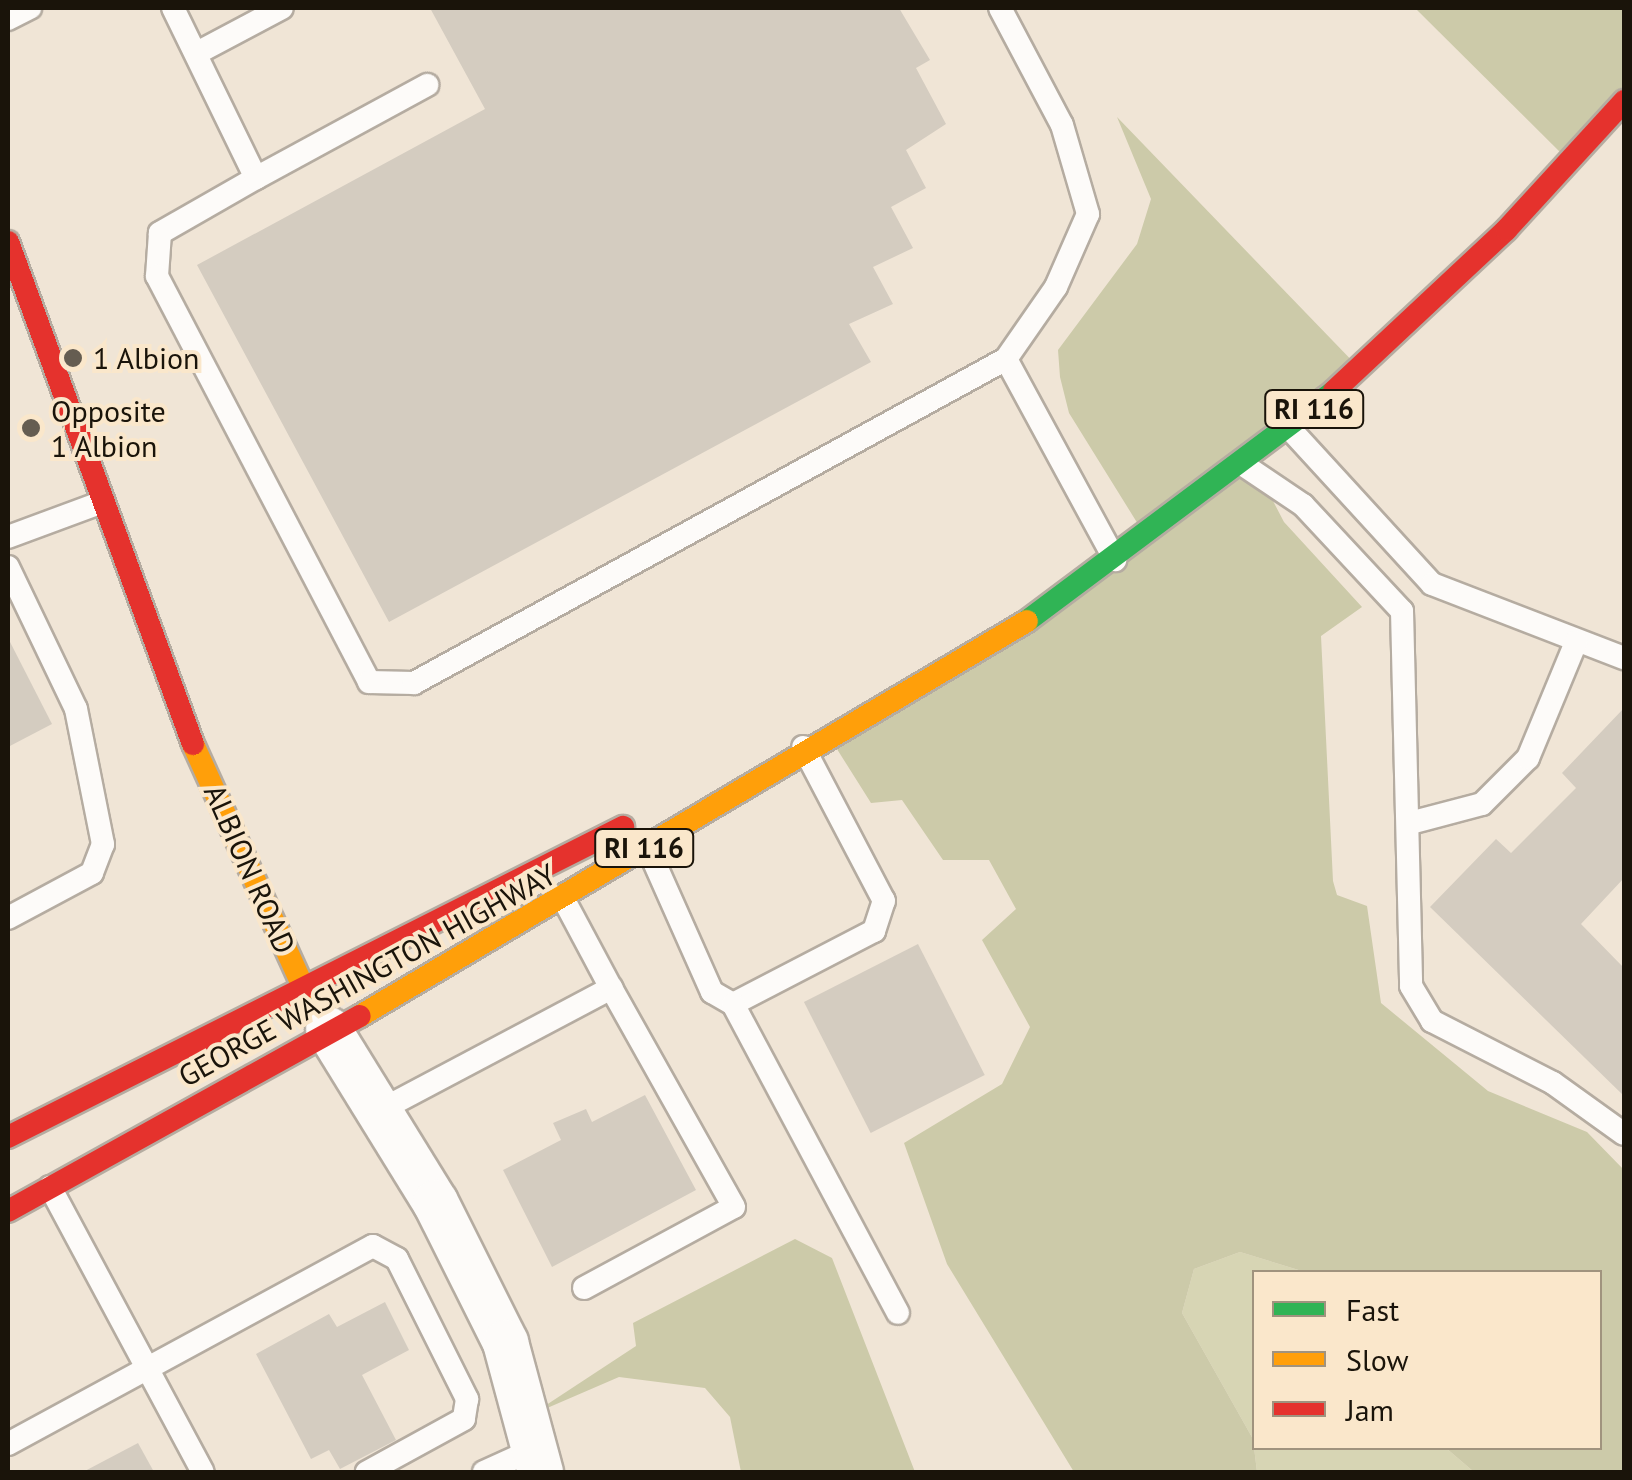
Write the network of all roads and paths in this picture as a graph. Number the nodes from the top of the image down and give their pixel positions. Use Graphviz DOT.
graph roads {
  1 [pos="30,8"];
  2 [pos="173,8"];
  3 [pos="282,8"];
  4 [pos="1000,8"];
  5 [pos="8,19"];
  6 [pos="197,53"];
  7 [pos="427,85"];
  8 [pos="1624,101"];
  9 [pos="256,178"];
  10 [pos="8,242"];
  11 [pos="1006,360"];
  12 [pos="1290,428"];
  13 [pos="1245,466"];
  14 [pos="100,502"];
  15 [pos="8,537"];
  16 [pos="1117,563"];
  17 [pos="8,567"];
  18 [pos="1576,642"];
  19 [pos="1624,658"];
  20 [pos="960,666"];
  21 [pos="803,747"];
  22 [pos="1410,823"];
  23 [pos="647,846"];
  24 [pos="564,900"];
  25 [pos="8,918"];
  26 [pos="304,988"];
  27 [pos="612,988"];
  28 [pos="732,1004"];
  29 [pos="328,1029"];
  30 [pos="398,1101"];
  31 [pos="1624,1134"];
  32 [pos="8,1137"];
  33 [pos="50,1188"];
  34 [pos="8,1211"];
  35 [pos="584,1288"];
  36 [pos="898,1313"];
  37 [pos="147,1369"];
  38 [pos="8,1444"];
  39 [pos="538,1460"];
  40 [pos="202,1472"];
  41 [pos="367,1472"];
  42 [pos="484,1472"];
  1 -- 5 [label="lane"];
  2 -- 6 [label="lane"];
  3 -- 6 [label="lane"];
  4 -- 11 [label="lane"];
  6 -- 9 [label="lane"];
  7 -- 9 [label="lane"];
  8 -- 12 [label="main road, GEORGE WASHINGTON HIGHWAY / RI 116"];
  9 -- 11 [label="lane"];
  10 -- 14 [label="main road, ALBION ROAD"];
  11 -- 16 [label="lane"];
  12 -- 13 [label="main road, GEORGE WASHINGTON HIGHWAY / RI 116"];
  12 -- 18 [label="lane"];
  13 -- 16 [label="main road, GEORGE WASHINGTON HIGHWAY / RI 116"];
  13 -- 22 [label="lane"];
  14 -- 15 [label="lane"];
  14 -- 26 [label="main road, ALBION ROAD"];
  16 -- 20 [label="main road, GEORGE WASHINGTON HIGHWAY / RI 116"];
  17 -- 25 [label="lane"];
  18 -- 19 [label="lane"];
  18 -- 22 [label="lane"];
  20 -- 21 [label="main road, GEORGE WASHINGTON HIGHWAY / RI 116"];
  20 -- 26 [label="main road, GEORGE WASHINGTON HIGHWAY / RI 116"];
  21 -- 23 [label="main road, GEORGE WASHINGTON HIGHWAY / RI 116"];
  21 -- 28 [label="lane"];
  22 -- 31 [label="lane"];
  23 -- 24 [label="main road, GEORGE WASHINGTON HIGHWAY / RI 116"];
  23 -- 28 [label="lane"];
  24 -- 27 [label="lane"];
  24 -- 29 [label="main road, GEORGE WASHINGTON HIGHWAY / RI 116"];
  26 -- 29 [label="main road, ALBION ROAD"];
  26 -- 32 [label="main road, GEORGE WASHINGTON HIGHWAY / RI 116"];
  27 -- 30 [label="lane"];
  27 -- 35 [label="lane"];
  28 -- 36 [label="lane"];
  29 -- 30 [label="street, ALBION ROAD"];
  29 -- 33 [label="main road, GEORGE WASHINGTON HIGHWAY / RI 116"];
  30 -- 39 [label="street, ALBION ROAD"];
  33 -- 34 [label="main road, GEORGE WASHINGTON HIGHWAY / RI 116"];
  33 -- 37 [label="lane"];
  37 -- 38 [label="lane"];
  37 -- 40 [label="lane"];
  37 -- 41 [label="lane"];
  39 -- 42 [label="lane"];
}
